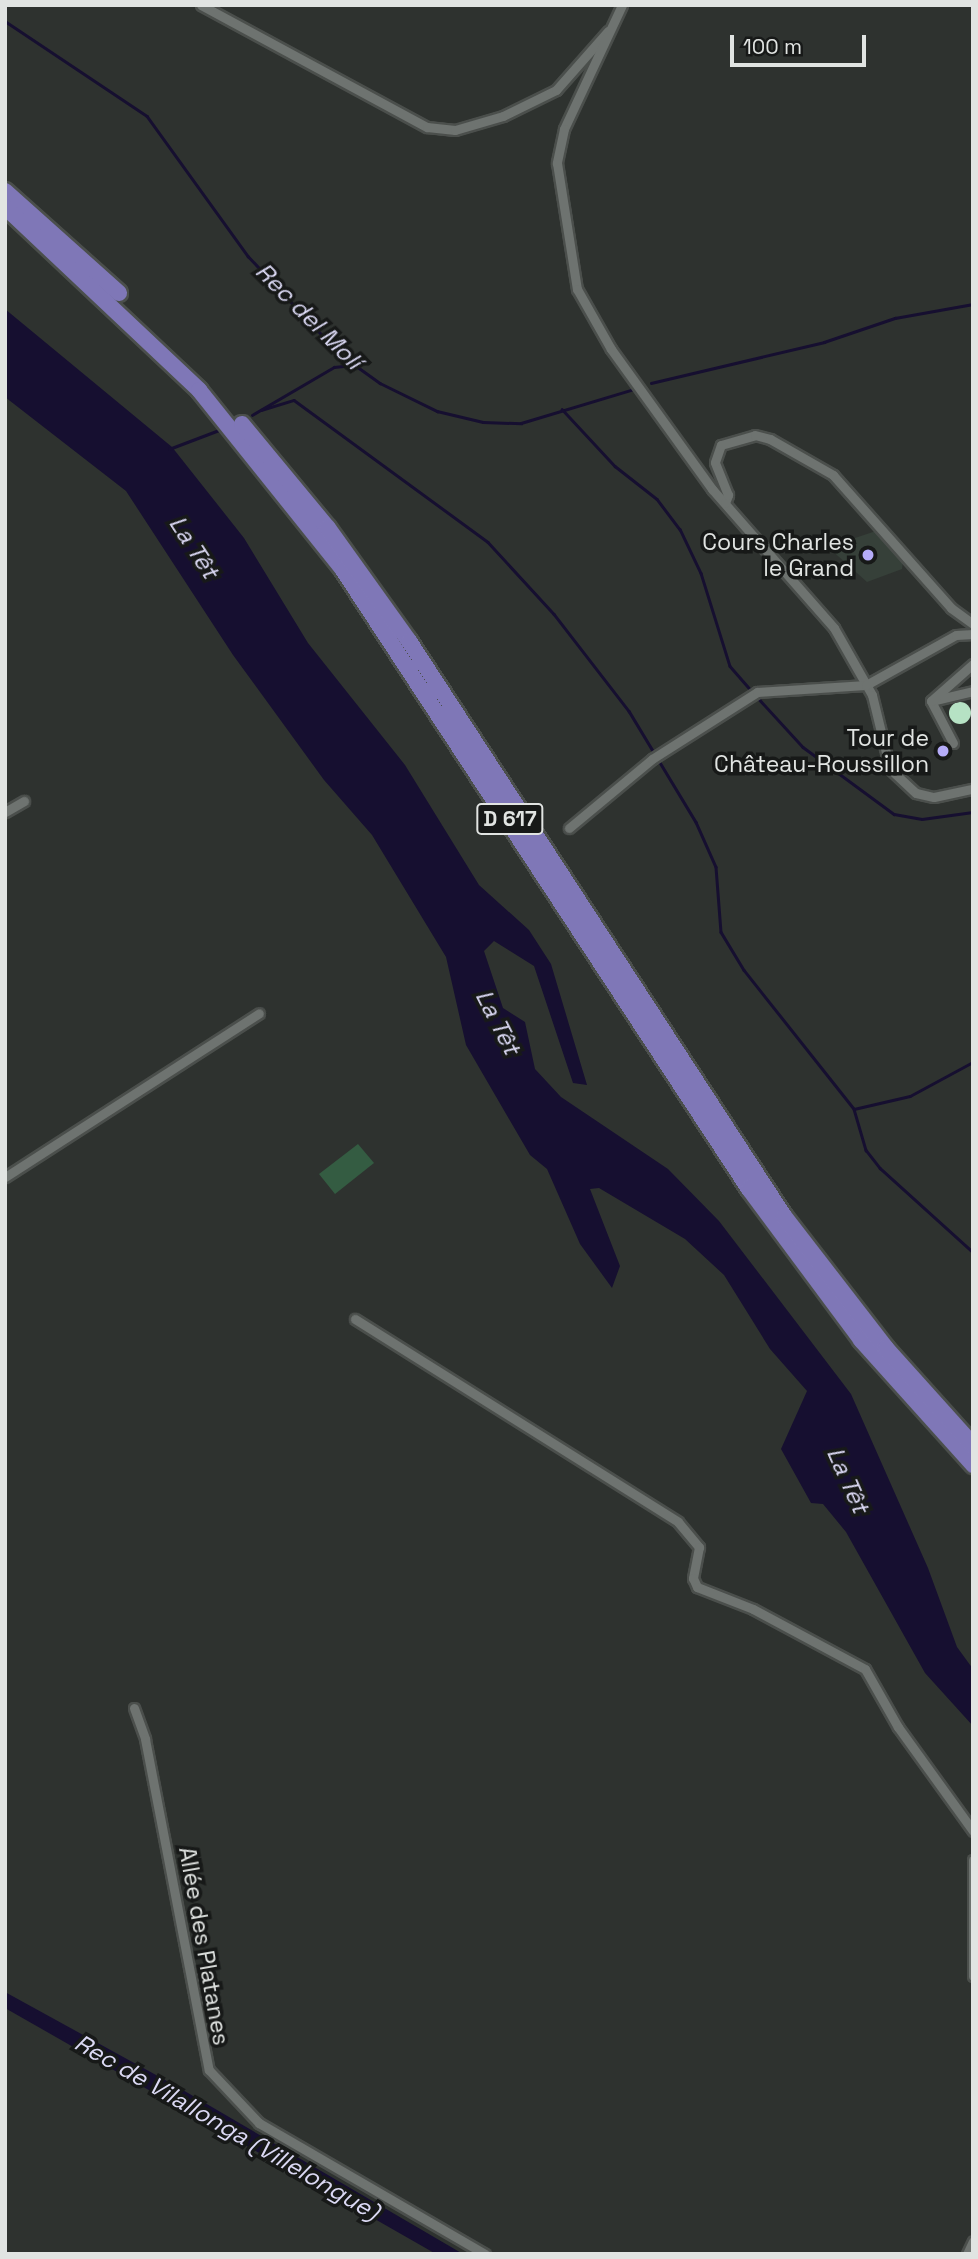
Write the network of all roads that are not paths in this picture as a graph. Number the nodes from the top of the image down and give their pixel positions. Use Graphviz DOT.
graph roads {
  1 [pos="201,5"];
  2 [pos="622,5"];
  3 [pos="617,19"];
  4 [pos="5,191"];
  5 [pos="5,207"];
  6 [pos="725,503"];
  7 [pos="973,624"];
  8 [pos="973,634"];
  9 [pos="973,664"];
  10 [pos="866,685"];
  11 [pos="973,691"];
  12 [pos="931,701"];
  13 [pos="953,743"];
  14 [pos="973,789"];
  15 [pos="24,801"];
  16 [pos="5,812"];
  17 [pos="569,828"];
  18 [pos="259,1013"];
  19 [pos="5,1177"];
  20 [pos="355,1319"];
  21 [pos="973,1445"];
  22 [pos="973,1465"];
  23 [pos="134,1708"];
  24 [pos="973,1830"];
  25 [pos="973,1860"];
  26 [pos="973,1976"];
  27 [pos="973,2241"];
  28 [pos="485,2254"];
  29 [pos="967,2254"];
  1 -- 3 [label="street"];
  2 -- 3 [label="street"];
  3 -- 6 [label="street"];
  4 -- 21 [label="highway, D 617"];
  5 -- 22 [label="highway, D 617"];
  6 -- 7 [label="street"];
  6 -- 10 [label="street"];
  8 -- 10 [label="street"];
  9 -- 12 [label="street"];
  10 -- 14 [label="street"];
  10 -- 17 [label="street"];
  11 -- 12 [label="street"];
  12 -- 13 [label="street"];
  15 -- 16 [label="street"];
  18 -- 19 [label="street"];
  20 -- 24 [label="street"];
  23 -- 28 [label="street, Allée des Platanes"];
  25 -- 26 [label="street"];
  27 -- 29 [label="street"];
}
